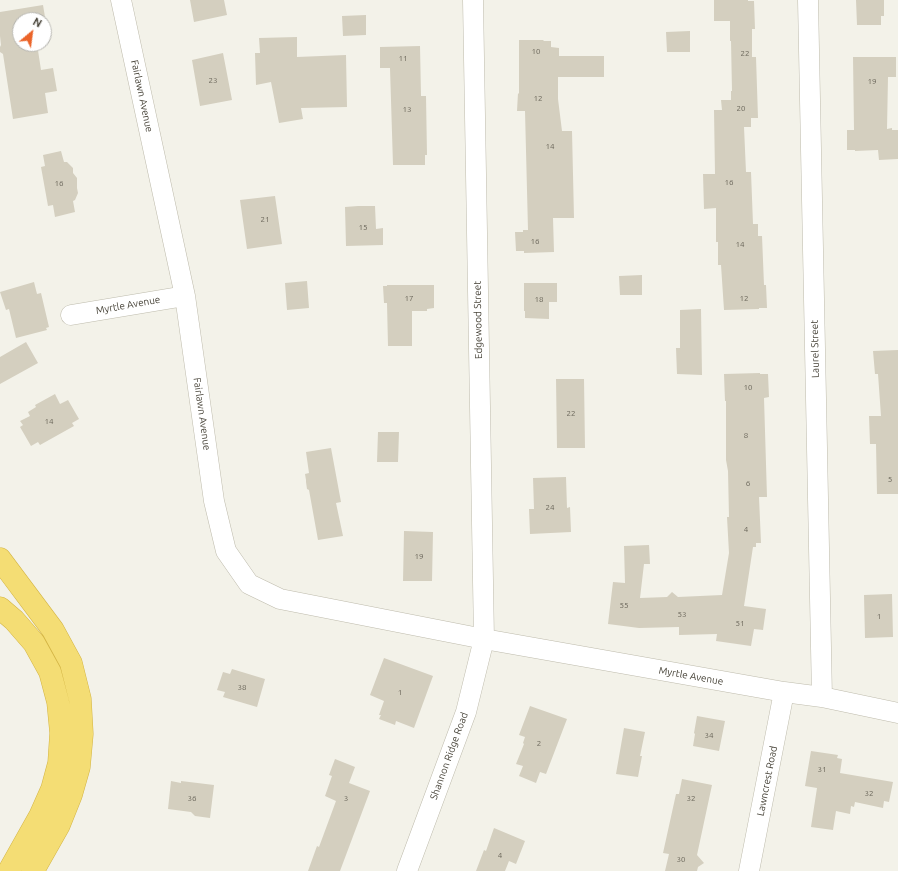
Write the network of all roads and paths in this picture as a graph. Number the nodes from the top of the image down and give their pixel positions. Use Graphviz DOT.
graph roads {
  1 [pos="120,0"];
  2 [pos="473,0"];
  3 [pos="808,0"];
  4 [pos="185,296"];
  5 [pos="71,315"];
  6 [pos="0,559"];
  7 [pos="0,608"];
  8 [pos="484,639"];
  9 [pos="784,692"];
  10 [pos="822,698"];
  11 [pos="898,713"];
  12 [pos="10,871"];
  13 [pos="33,871"];
  14 [pos="407,871"];
  15 [pos="749,871"];
  1 -- 4 [label="street, Fairlawn Avenue"];
  2 -- 8 [label="street, Edgewood Street"];
  3 -- 10 [label="street, Laurel Street"];
  4 -- 5 [label="street, Myrtle Avenue"];
  4 -- 8 [label="street, Fairlawn Avenue"];
  6 -- 13 [label="highway"];
  7 -- 12 [label="highway"];
  8 -- 9 [label="street, Myrtle Avenue"];
  8 -- 14 [label="street, Shannon Ridge Road"];
  9 -- 10 [label="street, Myrtle Avenue"];
  9 -- 15 [label="street, Lawncrest Road"];
  10 -- 11 [label="street, Myrtle Avenue"];
}
